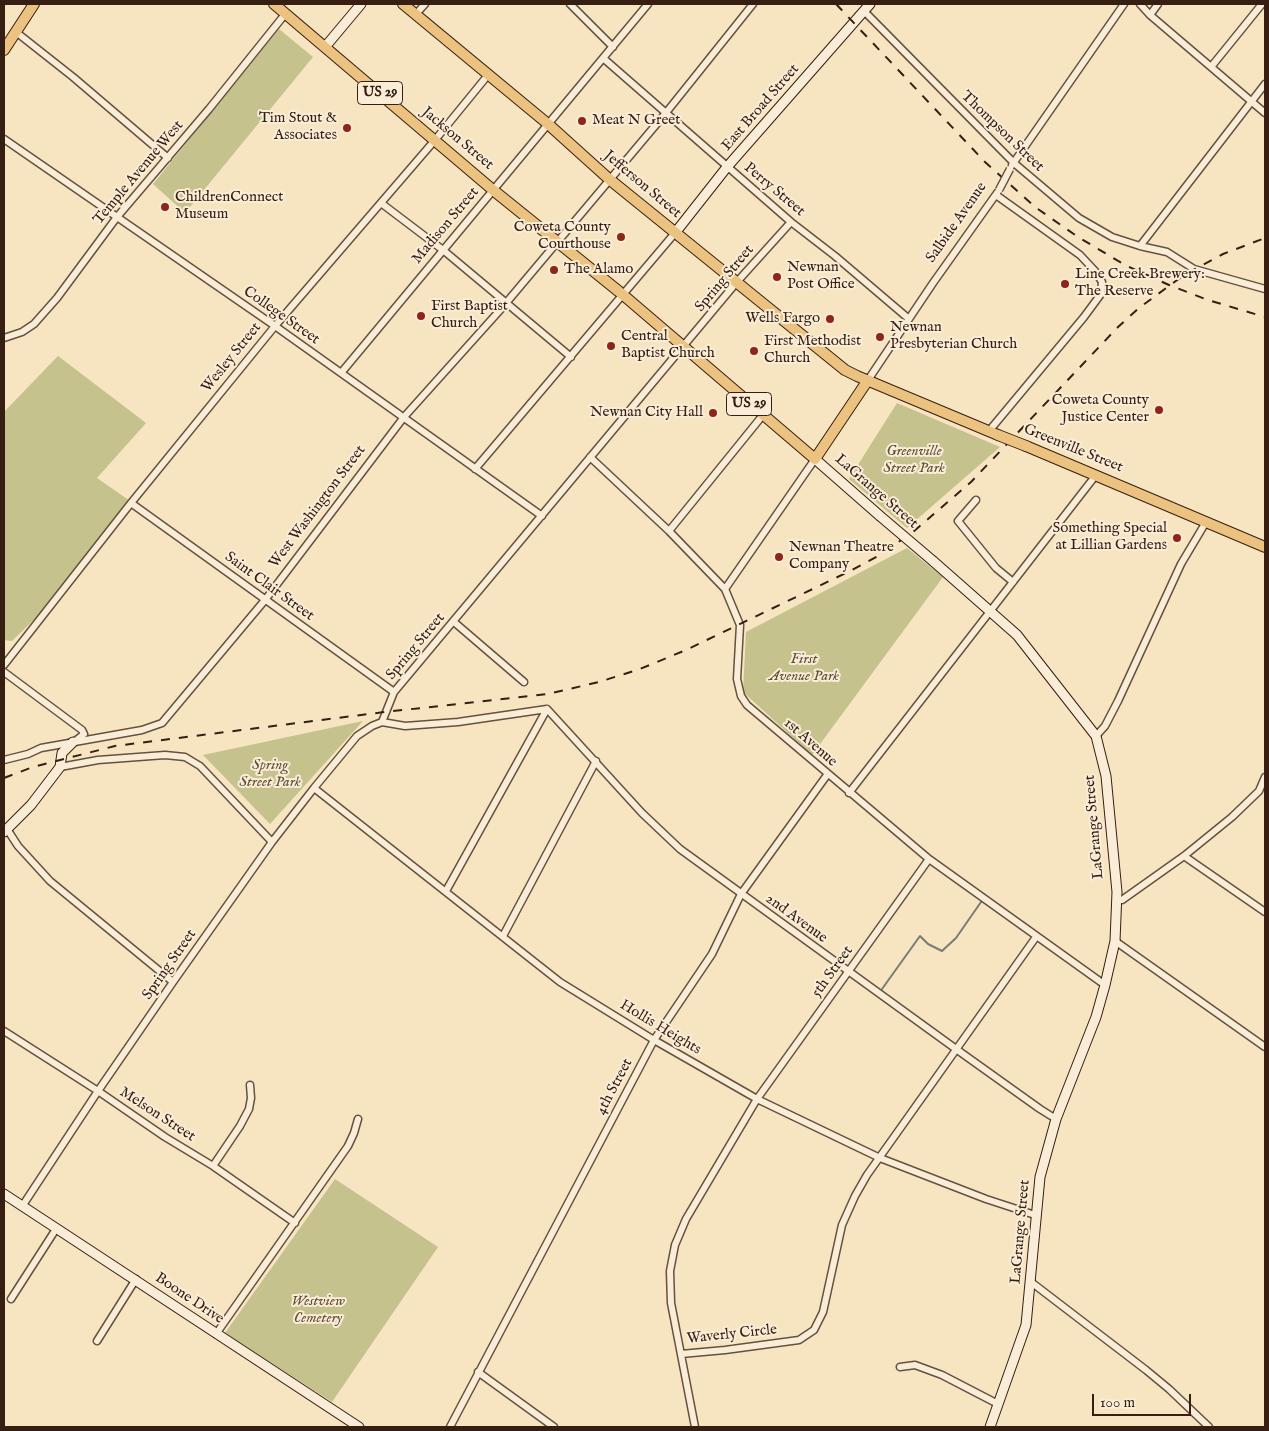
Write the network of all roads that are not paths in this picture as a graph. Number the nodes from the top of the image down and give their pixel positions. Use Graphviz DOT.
graph roads {
  1 [pos="34,4"];
  2 [pos="274,4"];
  3 [pos="361,4"];
  4 [pos="404,4"];
  5 [pos="425,4"];
  6 [pos="570,4"];
  7 [pos="648,4"];
  8 [pos="754,4"];
  9 [pos="1124,4"];
  10 [pos="1140,4"];
  11 [pos="1158,4"];
  12 [pos="1262,4"];
  13 [pos="867,7"];
  14 [pos="286,13"];
  15 [pos="416,14"];
  16 [pos="1150,14"];
  17 [pos="16,32"];
  18 [pos="324,47"];
  19 [pos="613,47"];
  20 [pos="4,50"];
  21 [pos="603,58"];
  22 [pos="1212,67"];
  23 [pos="488,75"];
  24 [pos="1265,84"];
  25 [pos="1251,101"];
  26 [pos="1265,113"];
  27 [pos="665,114"];
  28 [pos="548,124"];
  29 [pos="4,139"];
  30 [pos="435,140"];
  31 [pos="168,158"];
  32 [pos="1012,166"];
  33 [pos="727,167"];
  34 [pos="609,179"];
  35 [pos="493,190"];
  36 [pos="997,192"];
  37 [pos="381,203"];
  38 [pos="118,217"];
  39 [pos="791,222"];
  40 [pos="675,233"];
  41 [pos="557,241"];
  42 [pos="1140,246"];
  43 [pos="443,250"];
  44 [pos="736,283"];
  45 [pos="1265,289"];
  46 [pos="622,294"];
  47 [pos="506,304"];
  48 [pos="909,318"];
  49 [pos="275,326"];
  50 [pos="4,338"];
  51 [pos="684,348"];
  52 [pos="571,357"];
  53 [pos="845,370"];
  54 [pos="340,373"];
  55 [pos="868,380"];
  56 [pos="860,391"];
  57 [pos="763,415"];
  58 [pos="404,417"];
  59 [pos="994,433"];
  60 [pos="590,457"];
  61 [pos="815,459"];
  62 [pos="475,469"];
  63 [pos="1096,475"];
  64 [pos="976,500"];
  65 [pos="131,503"];
  66 [pos="542,516"];
  67 [pos="1206,522"];
  68 [pos="669,531"];
  69 [pos="1265,548"];
  70 [pos="1013,582"];
  71 [pos="725,589"];
  72 [pos="265,600"];
  73 [pos="991,611"];
  74 [pos="454,622"];
  75 [pos="4,665"];
  76 [pos="4,672"];
  77 [pos="524,682"];
  78 [pos="394,692"];
  79 [pos="547,708"];
  80 [pos="382,722"];
  81 [pos="1096,736"];
  82 [pos="73,742"];
  83 [pos="5,758"];
  84 [pos="596,762"];
  85 [pos="60,767"];
  86 [pos="828,775"];
  87 [pos="1265,777"];
  88 [pos="314,788"];
  89 [pos="849,793"];
  90 [pos="5,831"];
  91 [pos="272,842"];
  92 [pos="1184,856"];
  93 [pos="929,859"];
  94 [pos="446,891"];
  95 [pos="741,894"];
  96 [pos="1117,900"];
  97 [pos="1265,912"];
  98 [pos="503,936"];
  99 [pos="1036,937"];
  100 [pos="1115,941"];
  101 [pos="849,971"];
  102 [pos="173,982"];
  103 [pos="1105,985"];
  104 [pos="4,1031"];
  105 [pos="654,1040"];
  106 [pos="1265,1047"];
  107 [pos="956,1049"];
  108 [pos="250,1085"];
  109 [pos="98,1091"];
  110 [pos="757,1099"];
  111 [pos="358,1119"];
  112 [pos="1056,1119"];
  113 [pos="880,1158"];
  114 [pos="213,1166"];
  115 [pos="4,1194"];
  116 [pos="23,1205"];
  117 [pos="1036,1215"];
  118 [pos="295,1223"];
  119 [pos="56,1229"];
  120 [pos="136,1279"];
  121 [pos="1031,1282"];
  122 [pos="11,1299"];
  123 [pos="216,1334"];
  124 [pos="97,1341"];
  125 [pos="681,1354"];
  126 [pos="900,1367"];
  127 [pos="478,1372"];
  128 [pos="998,1404"];
  129 [pos="360,1427"];
  130 [pos="450,1427"];
  131 [pos="554,1427"];
  132 [pos="695,1427"];
  133 [pos="990,1427"];
  134 [pos="1209,1427"];
  1 -- 17 [label="main road"];
  2 -- 14 [label="main road, Jackson Street / US 29"];
  3 -- 18 [label="street"];
  4 -- 15 [label="main road, Jefferson Street"];
  5 -- 15 [label="street"];
  6 -- 19 [label="street"];
  7 -- 19 [label="street, Madison Street"];
  8 -- 27 [label="street, West Washington Street"];
  9 -- 32 [label="street, Salbide Avenue"];
  10 -- 16 [label="street"];
  11 -- 16 [label="street"];
  12 -- 22 [label="street"];
  13 -- 32 [label="street, Thompson Street"];
  13 -- 33 [label="street, East Broad Street"];
  14 -- 18 [label="main road, Jackson Street / US 29"];
  14 -- 31 [label="street, Temple Avenue West"];
  15 -- 23 [label="main road, Jefferson Street"];
  16 -- 22 [label="street"];
  17 -- 20 [label="main road"];
  17 -- 31 [label="street"];
  18 -- 30 [label="main road, Jackson Street / US 29"];
  19 -- 21 [label="street, Madison Street"];
  21 -- 27 [label="street, Perry Street"];
  21 -- 28 [label="street, Madison Street"];
  22 -- 25 [label="street"];
  23 -- 28 [label="main road, Jefferson Street"];
  23 -- 30 [label="street, Wesley Street"];
  24 -- 25 [label="street"];
  25 -- 26 [label="street"];
  25 -- 42 [label="street"];
  27 -- 33 [label="street, Perry Street"];
  27 -- 34 [label="street, West Washington Street"];
  28 -- 34 [label="main road, Jefferson Street"];
  28 -- 35 [label="street, Madison Street"];
  29 -- 38 [label="street, College Street"];
  30 -- 35 [label="main road, Jackson Street / US 29"];
  30 -- 37 [label="street, Wesley Street"];
  31 -- 38 [label="street, Temple Avenue West"];
  32 -- 36 [label="street, Salbide Avenue, bridge"];
  32 -- 42 [label="street, Thompson Street"];
  33 -- 39 [label="street, Perry Street"];
  33 -- 40 [label="street, East Broad Street"];
  34 -- 40 [label="main road, Jefferson Street"];
  34 -- 41 [label="street, West Washington Street"];
  35 -- 41 [label="main road, Jackson Street / US 29"];
  35 -- 43 [label="street, Madison Street"];
  36 -- 48 [label="street, Salbide Avenue"];
  36 -- 59 [label="street"];
  37 -- 43 [label="street"];
  37 -- 49 [label="street, Wesley Street"];
  38 -- 49 [label="street, College Street"];
  38 -- 50 [label="street, Temple Avenue West"];
  39 -- 44 [label="street, Spring Street"];
  39 -- 48 [label="street, Perry Street"];
  40 -- 44 [label="main road, Jefferson Street"];
  40 -- 46 [label="street"];
  41 -- 46 [label="main road, Jackson Street / US 29"];
  41 -- 47 [label="street, West Washington Street"];
  42 -- 45 [label="street, Thompson Street"];
  43 -- 47 [label="street"];
  43 -- 54 [label="street, Madison Street"];
  44 -- 51 [label="street, Spring Street"];
  44 -- 53 [label="main road, Jefferson Street"];
  46 -- 51 [label="main road, LaGrange Street / US 29"];
  46 -- 52 [label="street"];
  47 -- 52 [label="street"];
  47 -- 58 [label="street, West Washington Street"];
  48 -- 55 [label="street, Salbide Avenue"];
  49 -- 54 [label="street, College Street"];
  49 -- 65 [label="street, Wesley Street"];
  51 -- 57 [label="main road, LaGrange Street / US 29"];
  51 -- 60 [label="street, Spring Street"];
  52 -- 62 [label="street"];
  53 -- 55 [label="main road, Jefferson Street"];
  53 -- 56 [label="main road"];
  54 -- 58 [label="street, College Street"];
  55 -- 56 [label="main road, Salbide Avenue"];
  55 -- 59 [label="main road, Greenville Street"];
  56 -- 61 [label="main road, Salbide Avenue"];
  57 -- 61 [label="main road, LaGrange Street / US 29"];
  57 -- 68 [label="street"];
  58 -- 62 [label="street, College Street"];
  58 -- 72 [label="street, West Washington Street"];
  59 -- 63 [label="main road, Greenville Street, bridge"];
  60 -- 66 [label="street, Spring Street"];
  60 -- 68 [label="street, 1st Avenue"];
  61 -- 71 [label="street"];
  61 -- 73 [label="street, LaGrange Street, bridge"];
  62 -- 66 [label="street, College Street"];
  63 -- 67 [label="main road, Greenville Street"];
  63 -- 70 [label="street"];
  64 -- 70 [label="street"];
  65 -- 72 [label="street, Saint Clair Street"];
  65 -- 75 [label="street, Wesley Street"];
  66 -- 74 [label="street, Spring Street"];
  67 -- 69 [label="main road, Greenville Street"];
  67 -- 81 [label="street"];
  68 -- 71 [label="street, 1st Avenue"];
  70 -- 73 [label="street"];
  71 -- 86 [label="street, 1st Avenue"];
  72 -- 78 [label="street, Saint Clair Street"];
  72 -- 82 [label="street, West Washington Street"];
  73 -- 81 [label="street, LaGrange Street"];
  73 -- 89 [label="street"];
  74 -- 77 [label="street"];
  74 -- 78 [label="street, Spring Street"];
  76 -- 82 [label="street"];
  78 -- 80 [label="street, Spring Street"];
  79 -- 80 [label="street"];
  79 -- 84 [label="street, 2nd Avenue"];
  79 -- 94 [label="street"];
  80 -- 88 [label="street, Spring Street"];
  81 -- 96 [label="street, LaGrange Street"];
  82 -- 83 [label="street, West Washington Street"];
  82 -- 85 [label="street"];
  84 -- 95 [label="street, 2nd Avenue"];
  84 -- 98 [label="street"];
  85 -- 90 [label="street"];
  85 -- 91 [label="street"];
  86 -- 89 [label="street, 1st Avenue"];
  86 -- 95 [label="street, 4th Street"];
  87 -- 92 [label="street"];
  88 -- 91 [label="street, Spring Street"];
  88 -- 94 [label="street, Hollis Heights"];
  89 -- 93 [label="street, 1st Avenue"];
  90 -- 102 [label="street"];
  91 -- 102 [label="street, Spring Street"];
  92 -- 96 [label="street"];
  92 -- 97 [label="street"];
  93 -- 99 [label="street, 1st Avenue"];
  93 -- 101 [label="street, 5th Street"];
  94 -- 98 [label="street, Hollis Heights"];
  95 -- 101 [label="street, 2nd Avenue"];
  95 -- 105 [label="street, 4th Street"];
  96 -- 100 [label="street, LaGrange Street"];
  98 -- 105 [label="street, Hollis Heights"];
  99 -- 103 [label="street, 1st Avenue"];
  99 -- 107 [label="street, Waverly Circle"];
  100 -- 103 [label="street, LaGrange Street"];
  100 -- 106 [label="street"];
  101 -- 107 [label="street, 2nd Avenue"];
  101 -- 110 [label="street, 5th Street"];
  102 -- 109 [label="street, Spring Street"];
  103 -- 112 [label="street, LaGrange Street"];
  104 -- 109 [label="street, Melson Street"];
  105 -- 110 [label="street, Hollis Heights"];
  105 -- 127 [label="street, 4th Street"];
  107 -- 112 [label="street, 2nd Avenue"];
  107 -- 113 [label="street, Waverly Circle"];
  108 -- 114 [label="street"];
  109 -- 114 [label="street, Melson Street"];
  109 -- 116 [label="street, Spring Street"];
  110 -- 113 [label="street, Hollis Heights"];
  110 -- 125 [label="street, Waverly Circle"];
  111 -- 118 [label="street"];
  112 -- 117 [label="street, LaGrange Street"];
  113 -- 117 [label="street, Hollis Heights"];
  113 -- 125 [label="street, Waverly Circle"];
  114 -- 118 [label="street, Melson Street"];
  115 -- 116 [label="street, Boone Drive"];
  116 -- 119 [label="street, Boone Drive"];
  117 -- 121 [label="street, LaGrange Street"];
  118 -- 123 [label="street"];
  119 -- 120 [label="street, Boone Drive"];
  119 -- 122 [label="street"];
  120 -- 123 [label="street, Boone Drive"];
  120 -- 124 [label="street"];
  121 -- 128 [label="street, LaGrange Street"];
  121 -- 134 [label="street"];
  123 -- 129 [label="street, Boone Drive"];
  125 -- 132 [label="street"];
  126 -- 128 [label="street"];
  127 -- 130 [label="street, 4th Street"];
  127 -- 131 [label="street"];
  128 -- 133 [label="street, LaGrange Street"];
}
